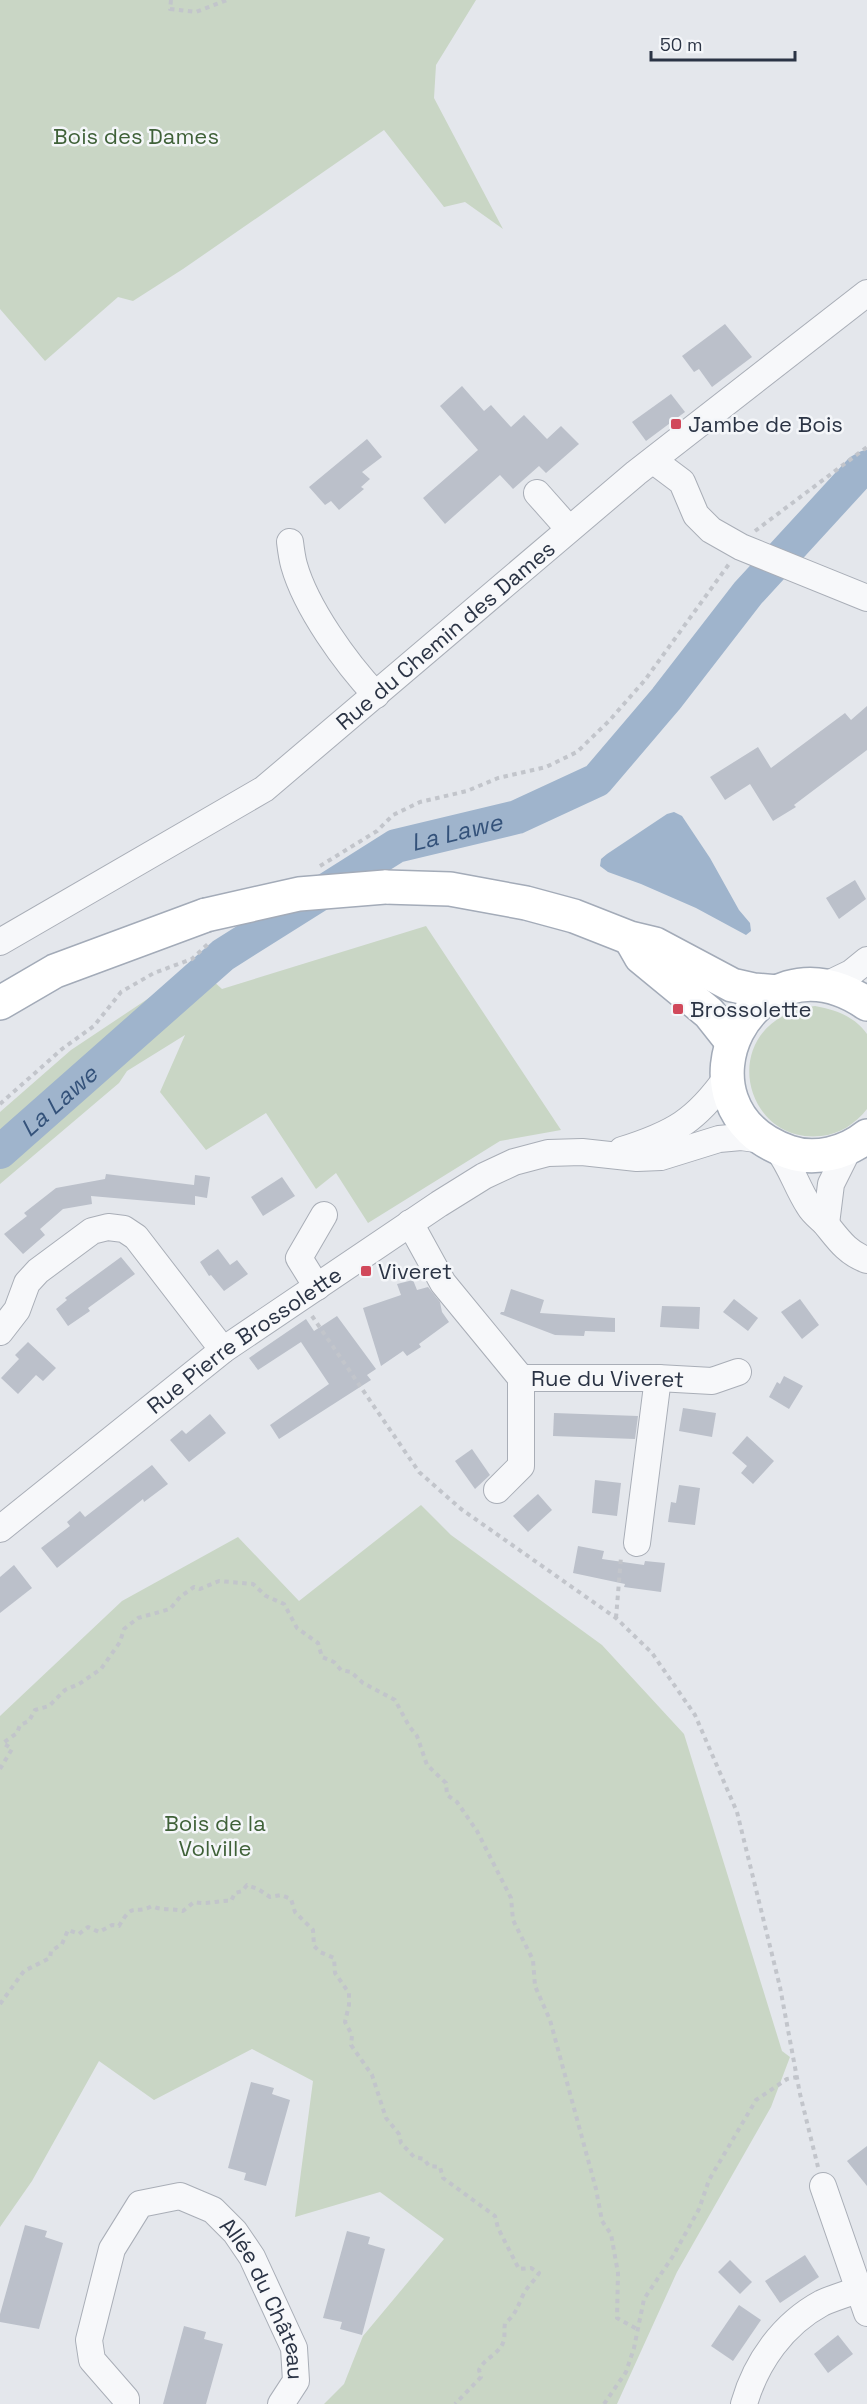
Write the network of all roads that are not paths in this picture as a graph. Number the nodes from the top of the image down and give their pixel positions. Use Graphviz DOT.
graph roads {
  1 [pos="867,293"];
  2 [pos="654,461"];
  3 [pos="537,493"];
  4 [pos="569,529"];
  5 [pos="290,542"];
  6 [pos="867,598"];
  7 [pos="376,695"];
  8 [pos="590,921"];
  9 [pos="630,938"];
  10 [pos="0,942"];
  11 [pos="867,960"];
  12 [pos="826,985"];
  13 [pos="778,992"];
  14 [pos="0,1003"];
  15 [pos="867,1004"];
  16 [pos="729,1057"];
  17 [pos="861,1142"];
  18 [pos="770,1144"];
  19 [pos="607,1154"];
  20 [pos="324,1215"];
  21 [pos="410,1223"];
  22 [pos="826,1224"];
  23 [pos="867,1260"];
  24 [pos="308,1292"];
  25 [pos="0,1332"];
  26 [pos="223,1350"];
  27 [pos="738,1372"];
  28 [pos="521,1378"];
  29 [pos="658,1378"];
  30 [pos="497,1490"];
  31 [pos="0,1529"];
  32 [pos="637,1543"];
  33 [pos="823,2186"];
  34 [pos="862,2302"];
  35 [pos="126,2404"];
  36 [pos="281,2404"];
  37 [pos="744,2404"];
  1 -- 2 [label="street, Rue du Chemin des Dames"];
  2 -- 4 [label="street, Rue du Chemin des Dames"];
  2 -- 6 [label="street"];
  3 -- 4 [label="street"];
  4 -- 7 [label="street, Rue du Chemin des Dames"];
  5 -- 7 [label="street"];
  7 -- 10 [label="street, Rue du Chemin des Dames"];
  8 -- 9 [label="main road"];
  8 -- 14 [label="main road, bridge"];
  8 -- 16 [label="street"];
  9 -- 13 [label="main road"];
  9 -- 16 [label="main road"];
  11 -- 12 [label="street"];
  12 -- 13 [label="main road"];
  12 -- 15 [label="main road"];
  13 -- 16 [label="main road"];
  16 -- 18 [label="main road"];
  16 -- 19 [label="street, Rue Pierre Brossolette"];
  17 -- 18 [label="main road"];
  17 -- 22 [label="street"];
  18 -- 19 [label="street, Rue Pierre Brossolette"];
  18 -- 22 [label="street"];
  19 -- 21 [label="street, Rue Pierre Brossolette"];
  20 -- 24 [label="street"];
  21 -- 24 [label="street, Rue Pierre Brossolette"];
  21 -- 28 [label="street, Rue du Viveret"];
  22 -- 23 [label="street"];
  24 -- 26 [label="street, Rue Pierre Brossolette"];
  25 -- 26 [label="street"];
  26 -- 31 [label="street, Rue Pierre Brossolette"];
  27 -- 29 [label="street, Rue du Viveret"];
  28 -- 29 [label="street, Rue du Viveret"];
  28 -- 30 [label="street"];
  29 -- 32 [label="street"];
  33 -- 34 [label="street"];
  34 -- 37 [label="street"];
  35 -- 36 [label="street, Allée du Château"];
}
